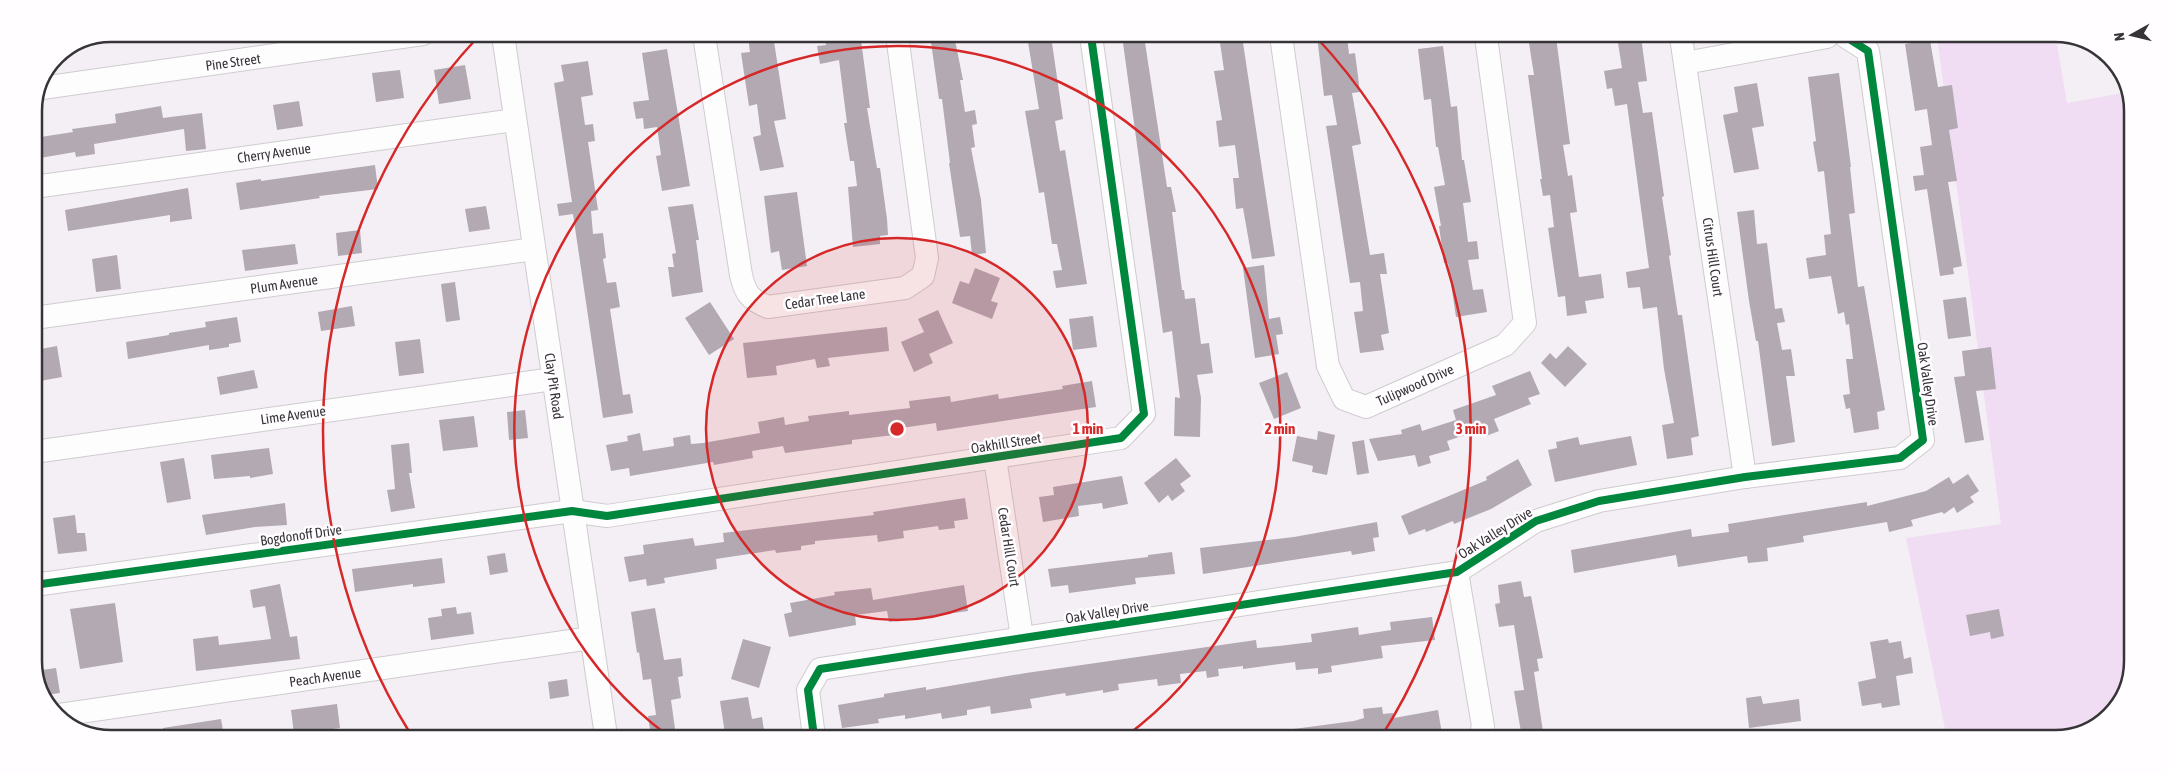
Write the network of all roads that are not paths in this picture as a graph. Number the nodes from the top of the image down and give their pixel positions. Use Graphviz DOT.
graph roads {
  1 [pos="367,42"];
  2 [pos="504,42"];
  3 [pos="705,42"];
  4 [pos="898,42"];
  5 [pos="1091,42"];
  6 [pos="1282,42"];
  7 [pos="1487,42"];
  8 [pos="1682,42"];
  9 [pos="1800,42"];
  10 [pos="1854,42"];
  11 [pos="1685,63"];
  12 [pos="47,87"];
  13 [pos="515,120"];
  14 [pos="42,186"];
  15 [pos="534,249"];
  16 [pos="42,317"];
  17 [pos="553,379"];
  18 [pos="43,451"];
  19 [pos="995,458"];
  20 [pos="1745,477"];
  21 [pos="572,511"];
  22 [pos="1457,572"];
  23 [pos="43,583"];
  24 [pos="1022,637"];
  25 [pos="591,638"];
  26 [pos="67,714"];
  27 [pos="605,730"];
  28 [pos="813,730"];
  29 [pos="1483,730"];
  1 -- 12 [label="street, Pine Street"];
  2 -- 13 [label="street, Clay Pit Road"];
  3 -- 4 [label="street, Cedar Tree Lane"];
  5 -- 19 [label="street, Oakhill Street"];
  6 -- 7 [label="street, Tulipwood Drive"];
  8 -- 11 [label="street, Citrus Hill Court"];
  9 -- 11 [label="street"];
  10 -- 20 [label="street, Oak Valley Drive"];
  11 -- 20 [label="street, Citrus Hill Court"];
  13 -- 14 [label="street, Cherry Avenue"];
  13 -- 15 [label="street, Clay Pit Road"];
  15 -- 16 [label="street, Plum Avenue"];
  15 -- 17 [label="street, Clay Pit Road"];
  17 -- 18 [label="street, Lime Avenue"];
  17 -- 21 [label="street, Clay Pit Road"];
  19 -- 21 [label="street, Oakhill Street"];
  19 -- 24 [label="street, Cedar Hill Court"];
  20 -- 22 [label="street, Oak Valley Drive"];
  21 -- 23 [label="street, Bogdonoff Drive"];
  21 -- 25 [label="street, Clay Pit Road"];
  22 -- 24 [label="street, Oak Valley Drive"];
  22 -- 29 [label="street, Oak Valley Drive"];
  24 -- 28 [label="street, Oak Valley Drive"];
  25 -- 26 [label="street, Peach Avenue"];
  25 -- 27 [label="street, Clay Pit Road"];
}
